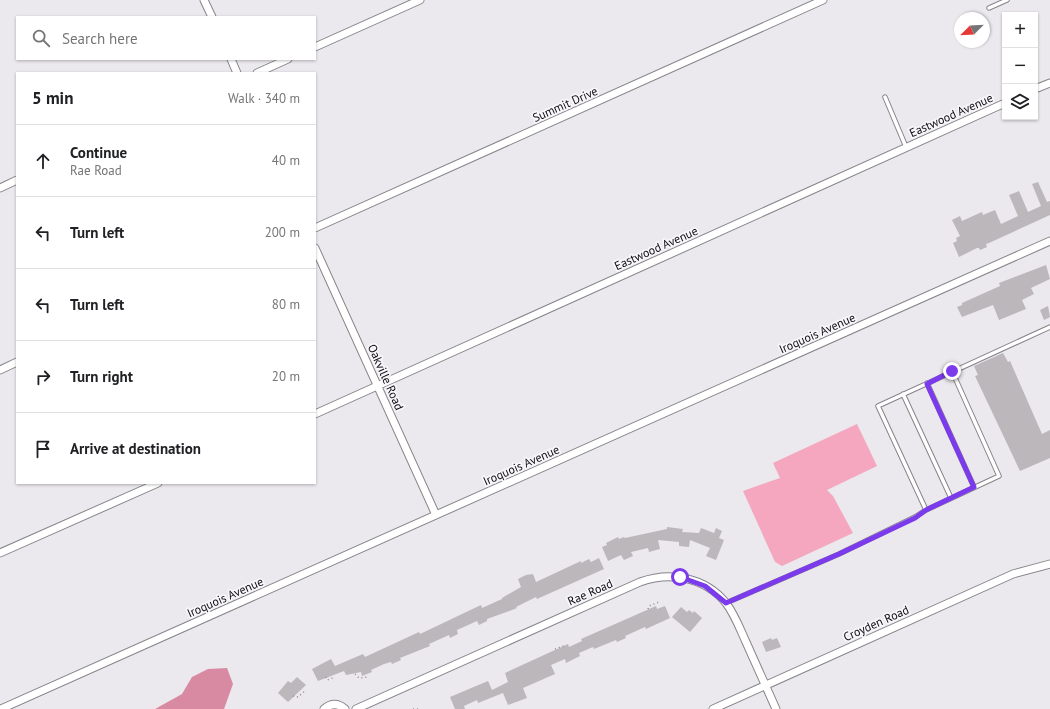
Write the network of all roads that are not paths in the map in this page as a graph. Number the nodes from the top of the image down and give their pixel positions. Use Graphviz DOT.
graph roads {
  1 [pos="204,0"];
  2 [pos="420,0"];
  3 [pos="823,0"];
  4 [pos="1007,0"];
  5 [pos="989,8"];
  6 [pos="212,16"];
  7 [pos="316,47"];
  8 [pos="231,60"];
  9 [pos="286,60"];
  10 [pos="237,72"];
  11 [pos="259,72"];
  12 [pos="1050,83"];
  13 [pos="1038,89"];
  14 [pos="885,97"];
  15 [pos="1002,104"];
  16 [pos="906,147"];
  17 [pos="16,180"];
  18 [pos="0,188"];
  19 [pos="316,228"];
  20 [pos="1050,241"];
  21 [pos="316,250"];
  22 [pos="1050,328"];
  23 [pos="16,362"];
  24 [pos="0,370"];
  25 [pos="952,371"];
  26 [pos="927,384"];
  27 [pos="378,386"];
  28 [pos="903,394"];
  29 [pos="316,414"];
  30 [pos="156,484"];
  31 [pos="974,487"];
  32 [pos="951,498"];
  33 [pos="926,510"];
  34 [pos="436,515"];
  35 [pos="0,553"];
  36 [pos="1050,564"];
  37 [pos="726,603"];
  38 [pos="766,685"];
  39 [pos="1,709"];
  40 [pos="324,709"];
  41 [pos="346,709"];
  42 [pos="356,709"];
  43 [pos="713,709"];
  44 [pos="776,709"];
  1 -- 6 [label="street"];
  2 -- 7 [label="street"];
  3 -- 19 [label="street, Summit Drive"];
  4 -- 5 [label="lane"];
  8 -- 10 [label="street"];
  9 -- 11 [label="street"];
  12 -- 13 [label="street"];
  14 -- 16 [label="lane"];
  15 -- 16 [label="street, Eastwood Avenue"];
  16 -- 27 [label="street, Eastwood Avenue"];
  17 -- 18 [label="street"];
  20 -- 34 [label="street, Iroquois Avenue"];
  21 -- 27 [label="street, Oakville Road"];
  22 -- 25 [label="lane"];
  23 -- 24 [label="street"];
  25 -- 26 [label="lane"];
  25 -- 31 [label="lane"];
  26 -- 28 [label="lane"];
  26 -- 31 [label="lane"];
  27 -- 29 [label="street, Eastwood Avenue"];
  27 -- 34 [label="street, Oakville Road"];
  28 -- 32 [label="lane"];
  28 -- 33 [label="lane"];
  30 -- 35 [label="street"];
  31 -- 32 [label="lane"];
  32 -- 33 [label="lane"];
  33 -- 37 [label="lane"];
  34 -- 39 [label="street, Iroquois Avenue"];
  36 -- 38 [label="street, Croyden Road"];
  37 -- 38 [label="street, Rae Road"];
  37 -- 42 [label="street, Rae Road"];
  38 -- 43 [label="street, Croyden Road"];
  38 -- 44 [label="street, Rae Road"];
  40 -- 41 [label="street"];
}
